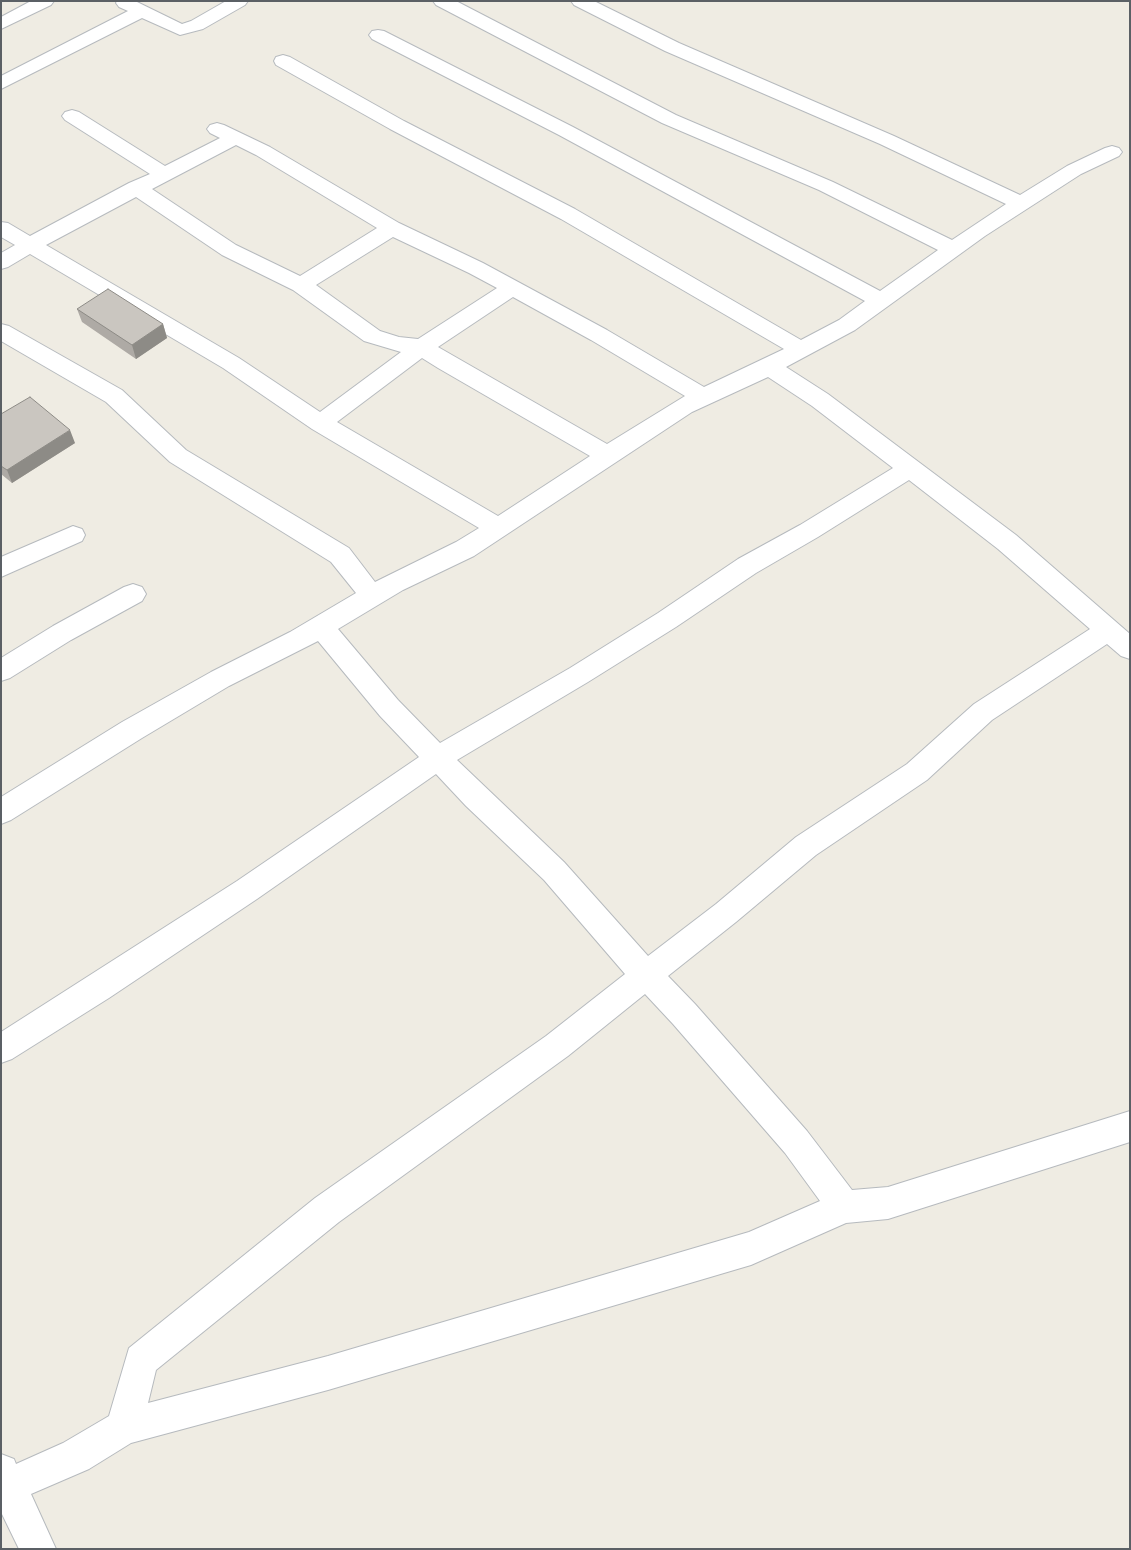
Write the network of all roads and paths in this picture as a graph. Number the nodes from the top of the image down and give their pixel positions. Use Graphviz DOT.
graph roads {
  1 [pos="45,1"];
  2 [pos="121,1"];
  3 [pos="239,1"];
  4 [pos="442,1"];
  5 [pos="580,1"];
  6 [pos="141,12"];
  7 [pos="1,24"];
  8 [pos="378,36"];
  9 [pos="283,61"];
  10 [pos="1,83"];
  11 [pos="72,116"];
  12 [pos="1112,152"];
  13 [pos="163,173"];
  14 [pos="136,187"];
  15 [pos="1022,204"];
  16 [pos="1,228"];
  17 [pos="392,228"];
  18 [pos="31,245"];
  19 [pos="953,249"];
  20 [pos="1,262"];
  21 [pos="301,285"];
  22 [pos="512,288"];
  23 [pos="880,300"];
  24 [pos="1,331"];
  25 [pos="422,347"];
  26 [pos="802,350"];
  27 [pos="769,367"];
  28 [pos="703,397"];
  29 [pos="320,423"];
  30 [pos="607,455"];
  31 [pos="911,468"];
  32 [pos="499,528"];
  33 [pos="73,535"];
  34 [pos="1,568"];
  35 [pos="134,594"];
  36 [pos="372,596"];
  37 [pos="321,626"];
  38 [pos="1109,630"];
  39 [pos="1130,649"];
  40 [pos="1,671"];
  41 [pos="438,758"];
  42 [pos="1,812"];
  43 [pos="646,974"];
  44 [pos="1,1049"];
  45 [pos="1130,1126"];
  46 [pos="845,1207"];
  47 [pos="124,1427"];
  48 [pos="5,1479"];
  49 [pos="38,1549"];
  1 -- 7 [label="street"];
  2 -- 6 [label="street"];
  3 -- 6 [label="street"];
  4 -- 19 [label="street"];
  5 -- 15 [label="street"];
  6 -- 10 [label="street"];
  8 -- 23 [label="street"];
  9 -- 26 [label="street"];
  11 -- 13 [label="street"];
  12 -- 15 [label="street"];
  13 -- 14 [label="street"];
  13 -- 17 [label="street"];
  14 -- 18 [label="street"];
  14 -- 21 [label="street"];
  15 -- 19 [label="street"];
  16 -- 18 [label="street"];
  17 -- 21 [label="street"];
  17 -- 22 [label="street"];
  18 -- 20 [label="street"];
  18 -- 29 [label="street"];
  19 -- 23 [label="street"];
  21 -- 25 [label="street"];
  22 -- 25 [label="street"];
  22 -- 28 [label="street"];
  23 -- 26 [label="street"];
  24 -- 36 [label="street"];
  25 -- 29 [label="street"];
  25 -- 30 [label="street"];
  26 -- 27 [label="street"];
  27 -- 28 [label="street"];
  27 -- 31 [label="street"];
  28 -- 30 [label="street"];
  29 -- 32 [label="street"];
  30 -- 32 [label="street"];
  31 -- 38 [label="street"];
  31 -- 41 [label="street"];
  32 -- 36 [label="street"];
  33 -- 34 [label="street"];
  35 -- 40 [label="street"];
  36 -- 37 [label="street"];
  37 -- 41 [label="street"];
  37 -- 42 [label="street"];
  38 -- 39 [label="street"];
  38 -- 43 [label="street"];
  41 -- 43 [label="street"];
  41 -- 44 [label="street"];
  43 -- 46 [label="street"];
  43 -- 47 [label="street"];
  45 -- 46 [label="street"];
  46 -- 47 [label="street"];
  47 -- 48 [label="street"];
  48 -- 49 [label="street"];
}
